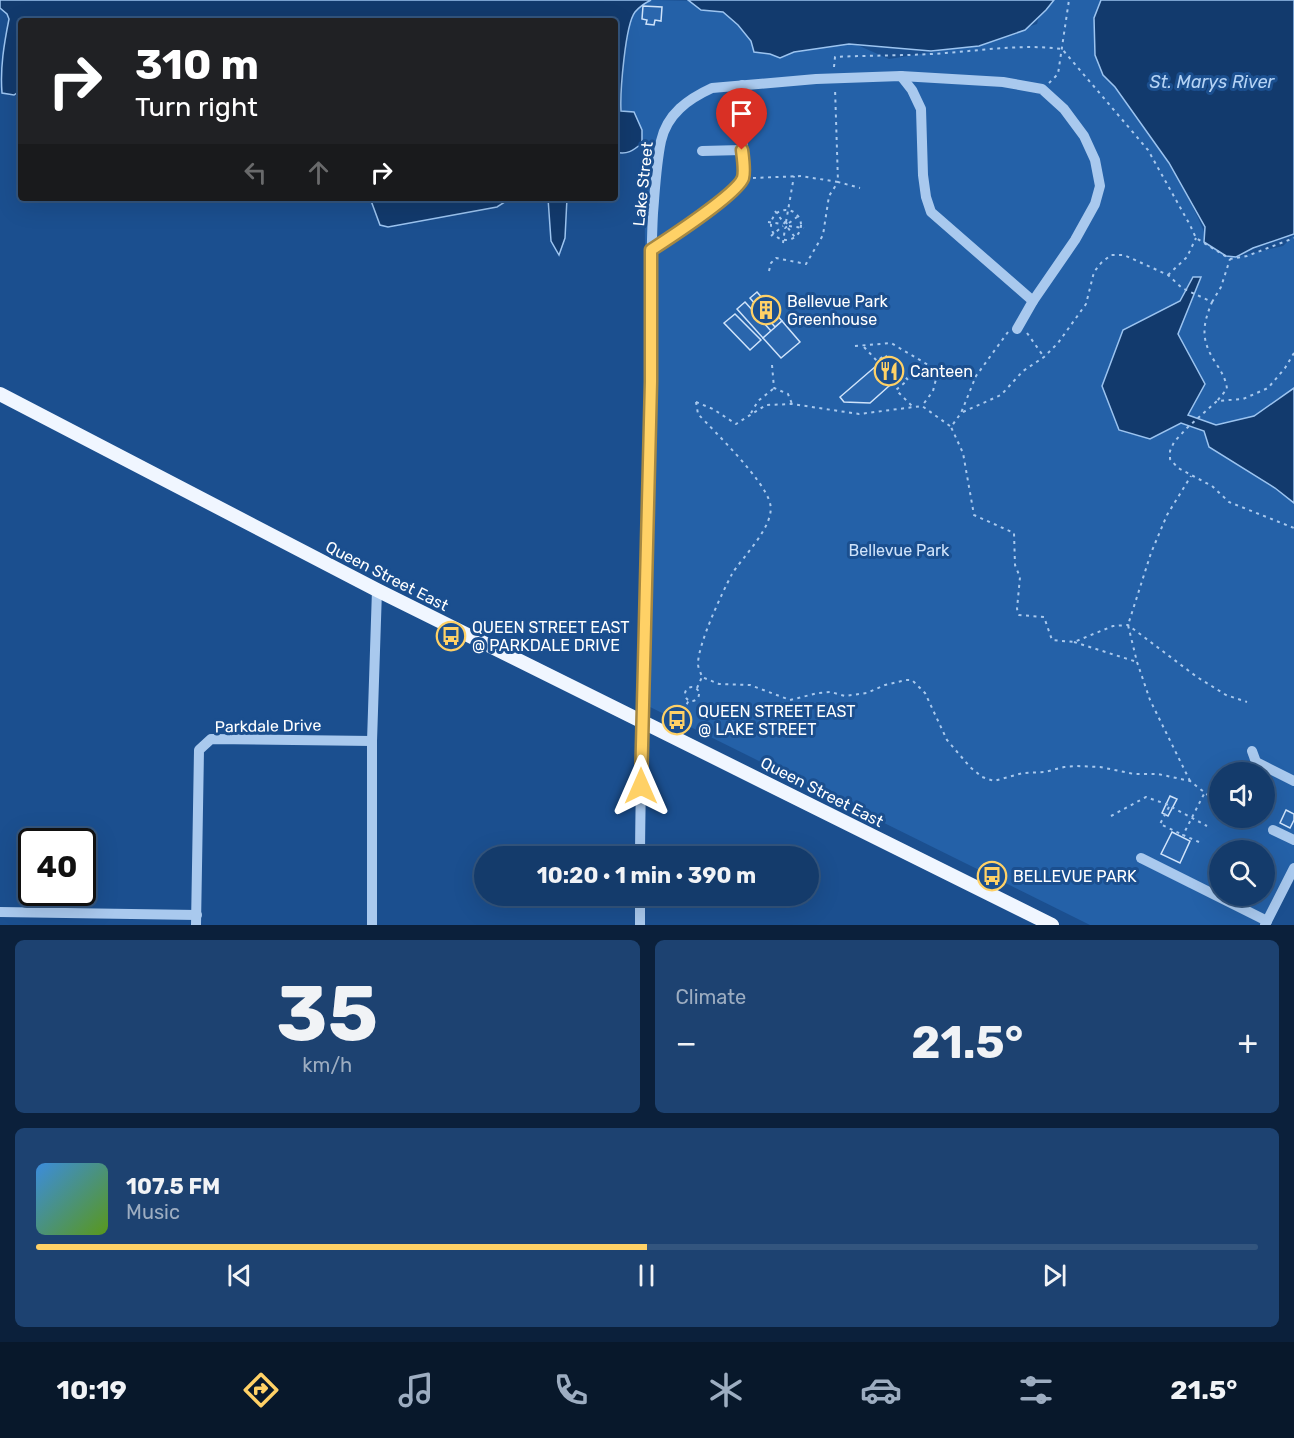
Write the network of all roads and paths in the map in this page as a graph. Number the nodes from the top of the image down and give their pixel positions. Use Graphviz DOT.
graph roads {
  1 [pos="1069,0"];
  2 [pos="902,76"];
  3 [pos="835,78"];
  4 [pos="742,85"];
  5 [pos="1042,89"];
  6 [pos="742,150"];
  7 [pos="702,151"];
  8 [pos="794,176"];
  9 [pos="743,178"];
  10 [pos="838,182"];
  11 [pos="860,188"];
  12 [pos="788,210"];
  13 [pos="776,212"];
  14 [pos="799,215"];
  15 [pos="770,222"];
  16 [pos="786,225"];
  17 [pos="803,228"];
  18 [pos="772,235"];
  19 [pos="1196,238"];
  20 [pos="796,239"];
  21 [pos="783,242"];
  22 [pos="651,250"];
  23 [pos="1230,259"];
  24 [pos="769,271"];
  25 [pos="1167,275"];
  26 [pos="1033,301"];
  27 [pos="1212,302"];
  28 [pos="1017,329"];
  29 [pos="855,346"];
  30 [pos="863,346"];
  31 [pos="1294,353"];
  32 [pos="1044,357"];
  33 [pos="772,365"];
  34 [pos="774,388"];
  35 [pos="0,394"];
  36 [pos="1217,401"];
  37 [pos="792,404"];
  38 [pos="922,406"];
  39 [pos="913,408"];
  40 [pos="961,412"];
  41 [pos="750,415"];
  42 [pos="951,427"];
  43 [pos="1191,476"];
  44 [pos="1294,528"];
  45 [pos="377,590"];
  46 [pos="1128,625"];
  47 [pos="1074,642"];
  48 [pos="1137,662"];
  49 [pos="702,677"];
  50 [pos="696,689"];
  51 [pos="690,700"];
  52 [pos="1248,702"];
  53 [pos="641,721"];
  54 [pos="670,734"];
  55 [pos="372,741"];
  56 [pos="1252,751"];
  57 [pos="1190,781"];
  58 [pos="1294,781"];
  59 [pos="1204,793"];
  60 [pos="1209,796"];
  61 [pos="1170,806"];
  62 [pos="1111,816"];
  63 [pos="1192,817"];
  64 [pos="1207,825"];
  65 [pos="1273,830"];
  66 [pos="1184,835"];
  67 [pos="1294,840"];
  68 [pos="1199,842"];
  69 [pos="640,846"];
  70 [pos="1141,858"];
  71 [pos="1294,868"];
  72 [pos="640,906"];
  73 [pos="0,912"];
  74 [pos="197,920"];
  75 [pos="1266,923"];
  76 [pos="372,925"];
  77 [pos="640,925"];
  78 [pos="1052,925"];
  1 -- 5 [label="path"];
  2 -- 3 [label="street, Lake Street"];
  2 -- 5 [label="street, Lake Street"];
  2 -- 26 [label="street"];
  3 -- 4 [label="street, Lake Street"];
  3 -- 10 [label="path"];
  4 -- 6 [label="street"];
  4 -- 22 [label="street, Lake Street"];
  5 -- 26 [label="street"];
  6 -- 7 [label="street"];
  6 -- 9 [label="street"];
  8 -- 9 [label="path"];
  8 -- 10 [label="path"];
  8 -- 12 [label="path"];
  9 -- 22 [label="street"];
  10 -- 11 [label="path"];
  10 -- 24 [label="path"];
  12 -- 13 [label="path"];
  12 -- 14 [label="path"];
  12 -- 16 [label="path"];
  13 -- 15 [label="path"];
  13 -- 16 [label="path"];
  14 -- 16 [label="path"];
  14 -- 17 [label="path"];
  15 -- 16 [label="path"];
  15 -- 18 [label="path"];
  16 -- 17 [label="path"];
  16 -- 18 [label="path"];
  16 -- 20 [label="path"];
  16 -- 21 [label="path"];
  17 -- 20 [label="path"];
  18 -- 21 [label="path"];
  19 -- 25 [label="path"];
  20 -- 21 [label="path"];
  22 -- 53 [label="street, Lake Street"];
  23 -- 27 [label="path"];
  25 -- 27 [label="path"];
  25 -- 32 [label="path"];
  26 -- 28 [label="street"];
  27 -- 36 [label="path"];
  28 -- 32 [label="path"];
  28 -- 40 [label="path"];
  29 -- 30 [label="path"];
  30 -- 38 [label="path"];
  30 -- 39 [label="path"];
  31 -- 36 [label="path"];
  32 -- 40 [label="path"];
  33 -- 34 [label="path"];
  34 -- 37 [label="path"];
  34 -- 41 [label="path"];
  35 -- 45 [label="main road, Queen Street East"];
  36 -- 43 [label="path"];
  37 -- 39 [label="path"];
  37 -- 41 [label="path"];
  38 -- 39 [label="path"];
  38 -- 42 [label="path"];
  40 -- 42 [label="path"];
  41 -- 49 [label="path"];
  42 -- 47 [label="path"];
  43 -- 44 [label="path"];
  43 -- 46 [label="path"];
  45 -- 53 [label="main road, Queen Street East"];
  45 -- 55 [label="street"];
  46 -- 47 [label="path"];
  46 -- 48 [label="path"];
  46 -- 52 [label="path"];
  47 -- 48 [label="path"];
  48 -- 57 [label="path"];
  49 -- 50 [label="path"];
  49 -- 57 [label="path"];
  50 -- 51 [label="path"];
  50 -- 51 [label="path"];
  51 -- 54 [label="path"];
  53 -- 54 [label="main road, Queen Street East"];
  53 -- 69 [label="street, Lake Street"];
  54 -- 78 [label="main road, Queen Street East"];
  55 -- 74 [label="street, Parkdale Drive"];
  55 -- 76 [label="street"];
  56 -- 58 [label="street"];
  57 -- 59 [label="path"];
  59 -- 60 [label="path"];
  59 -- 63 [label="path"];
  61 -- 62 [label="path"];
  61 -- 63 [label="path"];
  61 -- 66 [label="path"];
  63 -- 64 [label="path"];
  63 -- 66 [label="path"];
  65 -- 67 [label="street"];
  66 -- 68 [label="path"];
  70 -- 75 [label="street"];
  71 -- 75 [label="street"];
  72 -- 77 [label="street"];
  73 -- 74 [label="street"];
}
